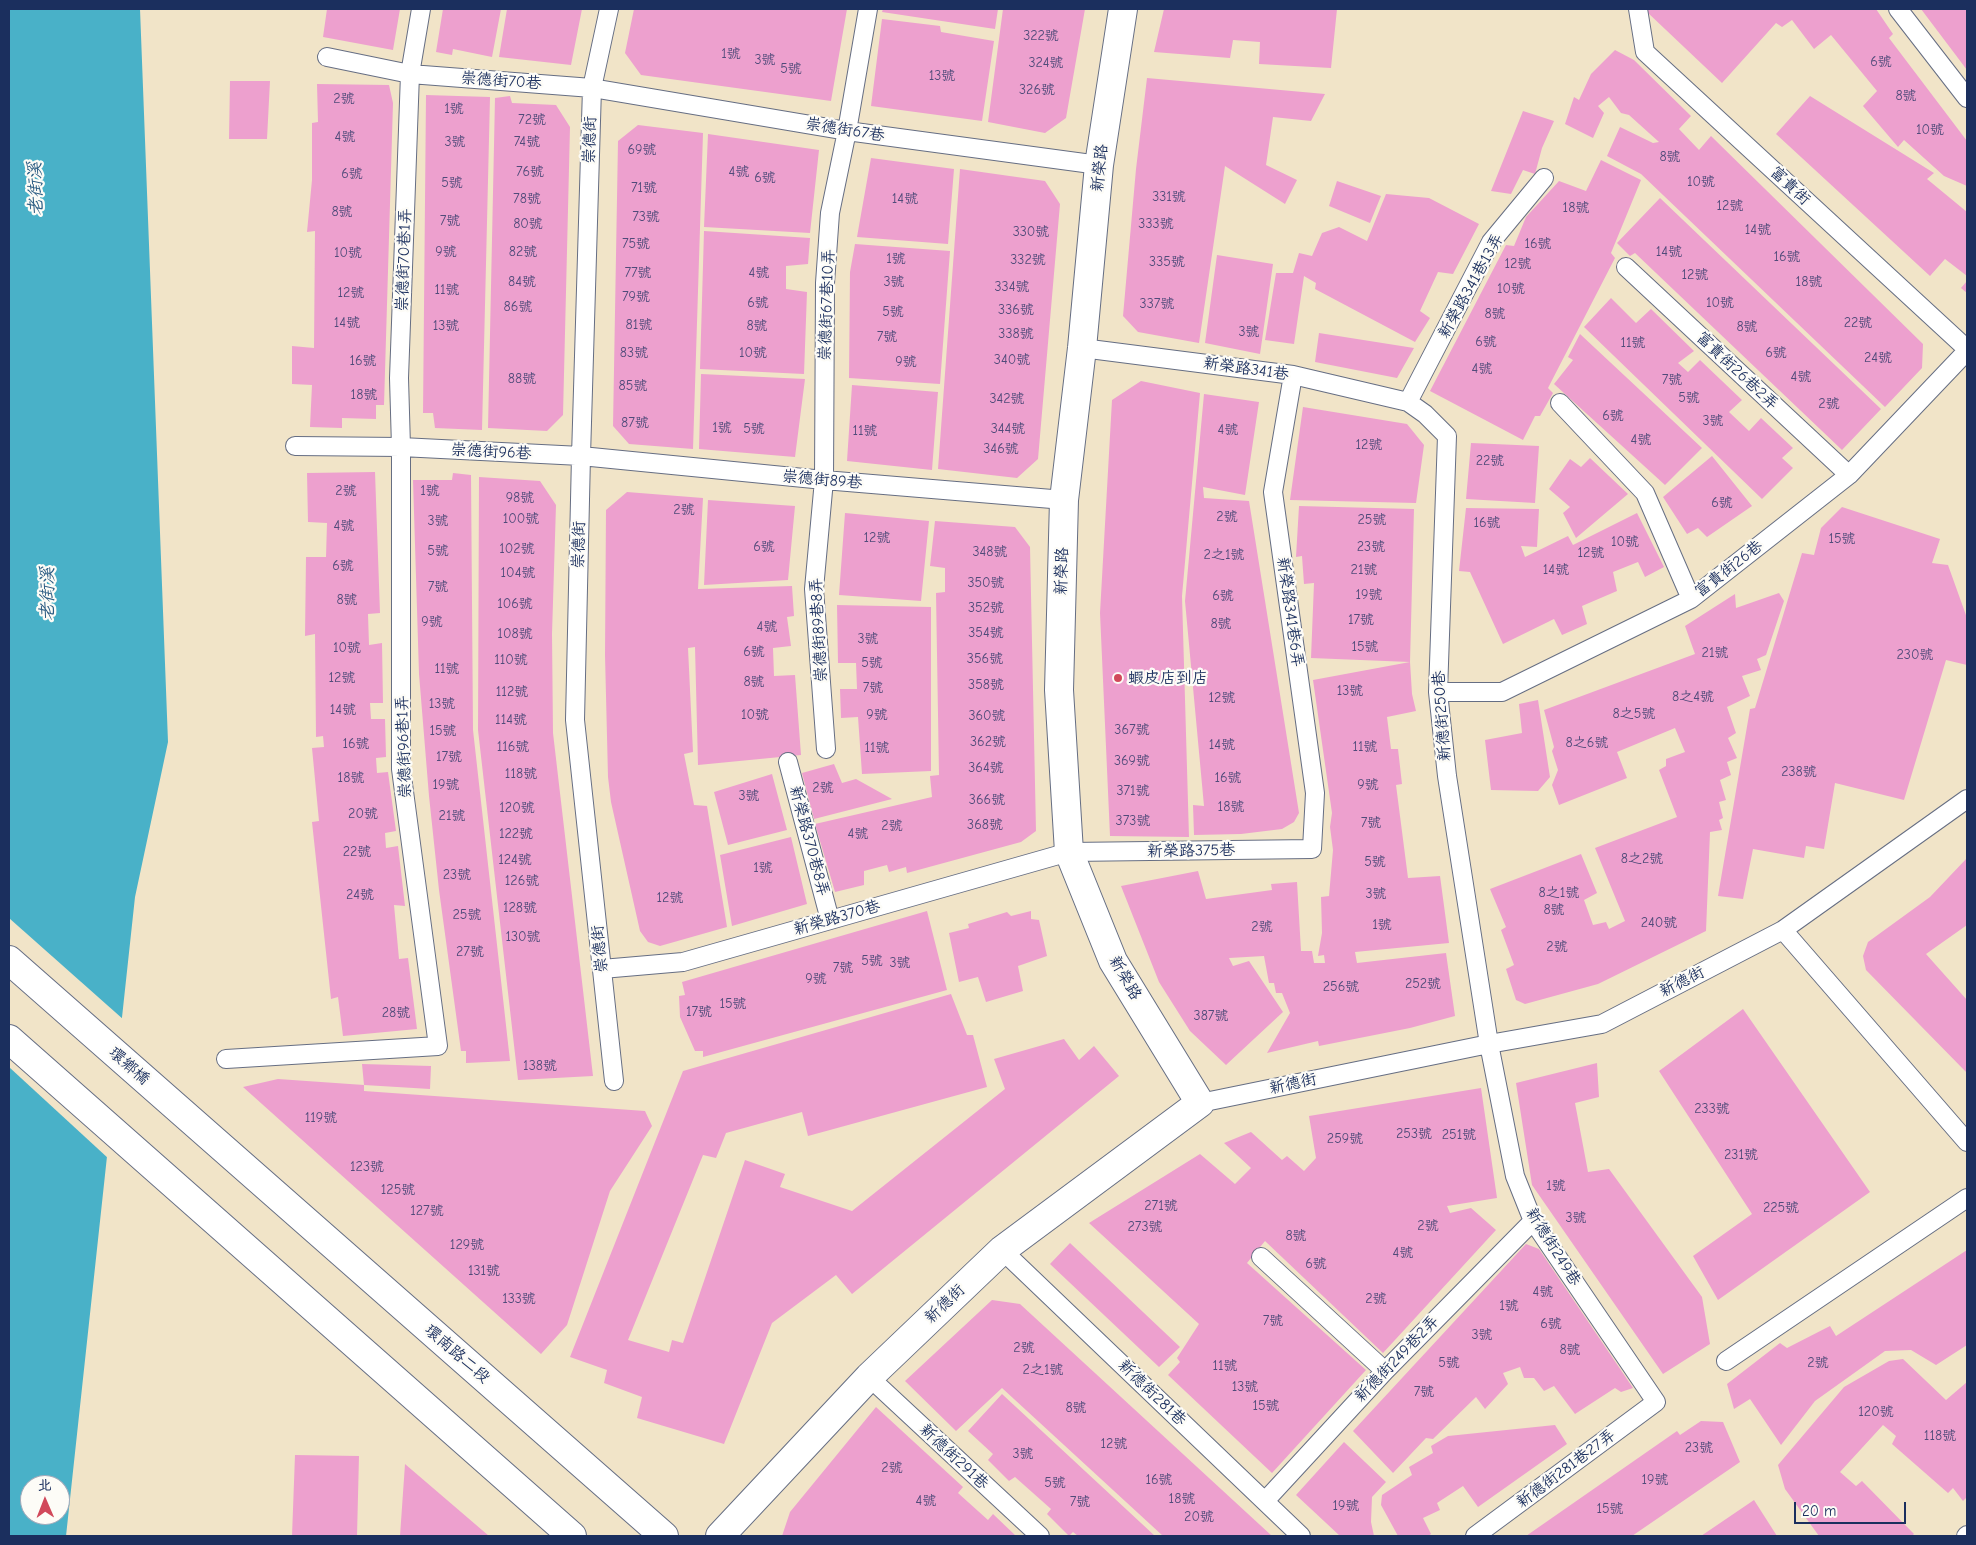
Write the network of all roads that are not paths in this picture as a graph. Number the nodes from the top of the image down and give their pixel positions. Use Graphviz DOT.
graph roads {
  1 [pos="421,9"];
  2 [pos="609,9"];
  3 [pos="868,9"];
  4 [pos="1123,9"];
  5 [pos="1638,9"];
  6 [pos="1898,9"];
  7 [pos="327,57"];
  8 [pos="410,74"];
  9 [pos="592,88"];
  10 [pos="1967,98"];
  11 [pos="847,131"];
  12 [pos="1099,165"];
  13 [pos="1544,178"];
  14 [pos="1626,267"];
  15 [pos="1082,348"];
  16 [pos="1967,350"];
  17 [pos="1293,375"];
  18 [pos="1408,402"];
  19 [pos="1560,403"];
  20 [pos="295,446"];
  21 [pos="401,447"];
  22 [pos="581,456"];
  23 [pos="1849,475"];
  24 [pos="824,480"];
  25 [pos="1064,500"];
  26 [pos="1691,599"];
  27 [pos="1438,692"];
  28 [pos="826,749"];
  29 [pos="788,762"];
  30 [pos="1967,799"];
  31 [pos="1312,849"];
  32 [pos="1069,852"];
  33 [pos="830,920"];
  34 [pos="1783,930"];
  35 [pos="9,960"];
  36 [pos="602,969"];
  37 [pos="9,1039"];
  38 [pos="1489,1044"];
  39 [pos="226,1060"];
  40 [pos="614,1081"];
  41 [pos="1200,1103"];
  42 [pos="1967,1142"];
  43 [pos="250,1172"];
  44 [pos="1967,1198"];
  45 [pos="1533,1221"];
  46 [pos="1002,1250"];
  47 [pos="1261,1257"];
  48 [pos="1726,1361"];
  49 [pos="1385,1371"];
  50 [pos="869,1377"];
  51 [pos="1656,1402"];
  52 [pos="1265,1501"];
  53 [pos="572,1536"];
  54 [pos="664,1536"];
  55 [pos="720,1536"];
  56 [pos="1040,1536"];
  57 [pos="1301,1536"];
  58 [pos="1475,1536"];
  1 -- 8 [label="lane, 崇德街70巷1弄"];
  2 -- 9 [label="lane, 崇德街"];
  3 -- 11 [label="lane, 崇德街67巷10弄"];
  4 -- 12 [label="street, 新榮路"];
  5 -- 16 [label="lane, 富貴街"];
  6 -- 10 [label="lane"];
  7 -- 8 [label="lane, 崇德街70巷"];
  8 -- 9 [label="lane, 崇德街70巷"];
  8 -- 21 [label="lane, 崇德街70巷1弄"];
  9 -- 11 [label="lane, 崇德街67巷"];
  9 -- 22 [label="lane, 崇德街"];
  11 -- 12 [label="lane, 崇德街67巷"];
  11 -- 24 [label="lane, 崇德街67巷10弄"];
  12 -- 15 [label="street, 新榮路"];
  13 -- 18 [label="lane, 新榮路341巷13弄"];
  14 -- 23 [label="lane, 富貴街26巷2弄"];
  15 -- 17 [label="lane, 新榮路341巷"];
  15 -- 25 [label="street, 新榮路"];
  16 -- 23 [label="lane, 富貴街26巷"];
  17 -- 18 [label="lane, 新榮路341巷"];
  17 -- 31 [label="lane, 新榮路341巷6弄"];
  18 -- 27 [label="lane, 新德街250巷"];
  19 -- 26 [label="lane"];
  20 -- 21 [label="lane, 崇德街96巷"];
  21 -- 22 [label="lane, 崇德街96巷"];
  21 -- 39 [label="lane, 崇德街96巷1弄"];
  22 -- 24 [label="lane, 崇德街89巷"];
  22 -- 36 [label="lane, 崇德街"];
  23 -- 26 [label="lane, 富貴街26巷"];
  24 -- 25 [label="lane, 崇德街89巷"];
  24 -- 28 [label="lane, 崇德街89巷8弄"];
  25 -- 32 [label="street, 新榮路"];
  26 -- 27 [label="lane, 富貴街26巷"];
  27 -- 38 [label="lane, 新德街250巷"];
  29 -- 33 [label="lane, 新榮路370巷8弄"];
  30 -- 34 [label="lane, 新德街"];
  31 -- 32 [label="lane, 新榮路375巷"];
  32 -- 33 [label="lane, 新榮路370巷"];
  32 -- 41 [label="street, 新榮路"];
  33 -- 36 [label="lane, 新榮路370巷"];
  34 -- 38 [label="lane, 新德街"];
  34 -- 42 [label="lane"];
  35 -- 43 [label="street, 環鄉橋"];
  36 -- 40 [label="lane, 崇德街"];
  37 -- 53 [label="street"];
  38 -- 41 [label="lane, 新德街"];
  38 -- 45 [label="lane, 新德街249巷"];
  41 -- 46 [label="street, 新德街"];
  43 -- 54 [label="street, 環南路二段"];
  44 -- 48 [label="lane"];
  45 -- 49 [label="lane, 新德街249巷2弄"];
  45 -- 51 [label="lane, 新德街249巷"];
  46 -- 50 [label="street, 新德街"];
  46 -- 52 [label="lane, 新德街281巷"];
  47 -- 49 [label="lane"];
  49 -- 52 [label="lane, 新德街249巷2弄"];
  50 -- 55 [label="street, 新德街"];
  50 -- 56 [label="lane, 新德街291巷"];
  51 -- 58 [label="lane, 新德街281巷27弄"];
  52 -- 57 [label="lane, 新德街281巷"];
}
